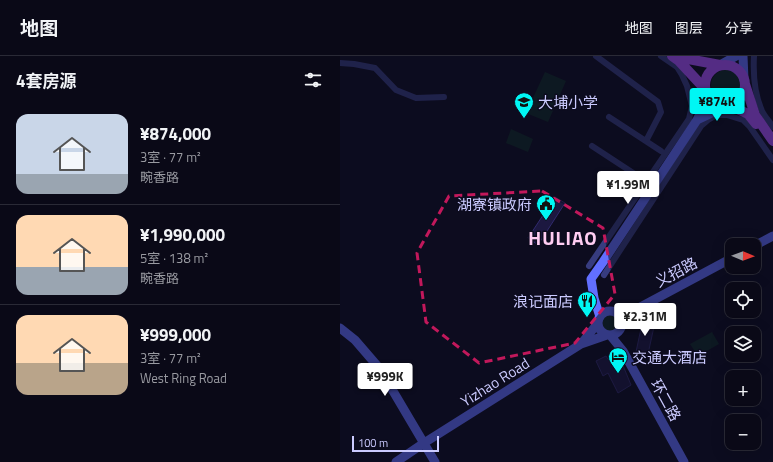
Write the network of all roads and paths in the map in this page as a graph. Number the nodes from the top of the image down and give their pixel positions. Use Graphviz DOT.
graph roads {
  1 [pos="596,56"];
  2 [pos="661,56"];
  3 [pos="736,56"];
  4 [pos="743,56"];
  5 [pos="754,56"];
  6 [pos="678,58"];
  7 [pos="340,64"];
  8 [pos="720,65"];
  9 [pos="744,80"];
  10 [pos="705,89"];
  11 [pos="444,97"];
  12 [pos="729,104"];
  13 [pos="609,117"];
  14 [pos="754,117"];
  15 [pos="697,120"];
  16 [pos="773,127"];
  17 [pos="646,141"];
  18 [pos="773,141"];
  19 [pos="592,146"];
  20 [pos="773,146"];
  21 [pos="661,151"];
  22 [pos="773,160"];
  23 [pos="650,183"];
  24 [pos="773,236"];
  25 [pos="761,242"];
  26 [pos="725,262"];
  27 [pos="589,266"];
  28 [pos="604,275"];
  29 [pos="594,298"];
  30 [pos="633,311"];
  31 [pos="615,312"];
  32 [pos="599,320"];
  33 [pos="622,326"];
  34 [pos="340,328"];
  35 [pos="609,335"];
  36 [pos="581,344"];
  37 [pos="623,350"];
  38 [pos="424,443"];
  39 [pos="396,462"];
  40 [pos="435,462"];
  41 [pos="684,462"];
  1 -- 17 [label="street"];
  2 -- 23 [label="street"];
  3 -- 8 [label="main road"];
  4 -- 9 [label="main road"];
  5 -- 16 [label="street"];
  6 -- 8 [label="main road"];
  6 -- 10 [label="main road"];
  7 -- 11 [label="street"];
  8 -- 9 [label="main road"];
  8 -- 10 [label="main road"];
  9 -- 12 [label="main road"];
  9 -- 14 [label="main road"];
  10 -- 12 [label="main road"];
  10 -- 15 [label="main road"];
  12 -- 14 [label="main road"];
  12 -- 15 [label="main road"];
  13 -- 17 [label="street"];
  14 -- 18 [label="main road"];
  14 -- 20 [label="main road"];
  15 -- 23 [label="main road"];
  17 -- 21 [label="street"];
  19 -- 23 [label="street"];
  22 -- 28 [label="street"];
  23 -- 27 [label="street"];
  23 -- 29 [label="main road"];
  24 -- 25 [label="main road"];
  26 -- 30 [label="main road, 义招路"];
  29 -- 31 [label="main road"];
  29 -- 32 [label="main road"];
  30 -- 31 [label="main road"];
  30 -- 33 [label="main road"];
  31 -- 32 [label="main road"];
  31 -- 33 [label="main road"];
  32 -- 35 [label="main road"];
  32 -- 36 [label="main road"];
  33 -- 35 [label="main road"];
  33 -- 37 [label="main road"];
  34 -- 38 [label="main road"];
  35 -- 36 [label="main road"];
  35 -- 37 [label="main road"];
  36 -- 38 [label="main road, Yizhao Road"];
  37 -- 41 [label="main road, 环二路"];
  38 -- 39 [label="main road, Yizhao Road"];
  38 -- 40 [label="main road"];
}
